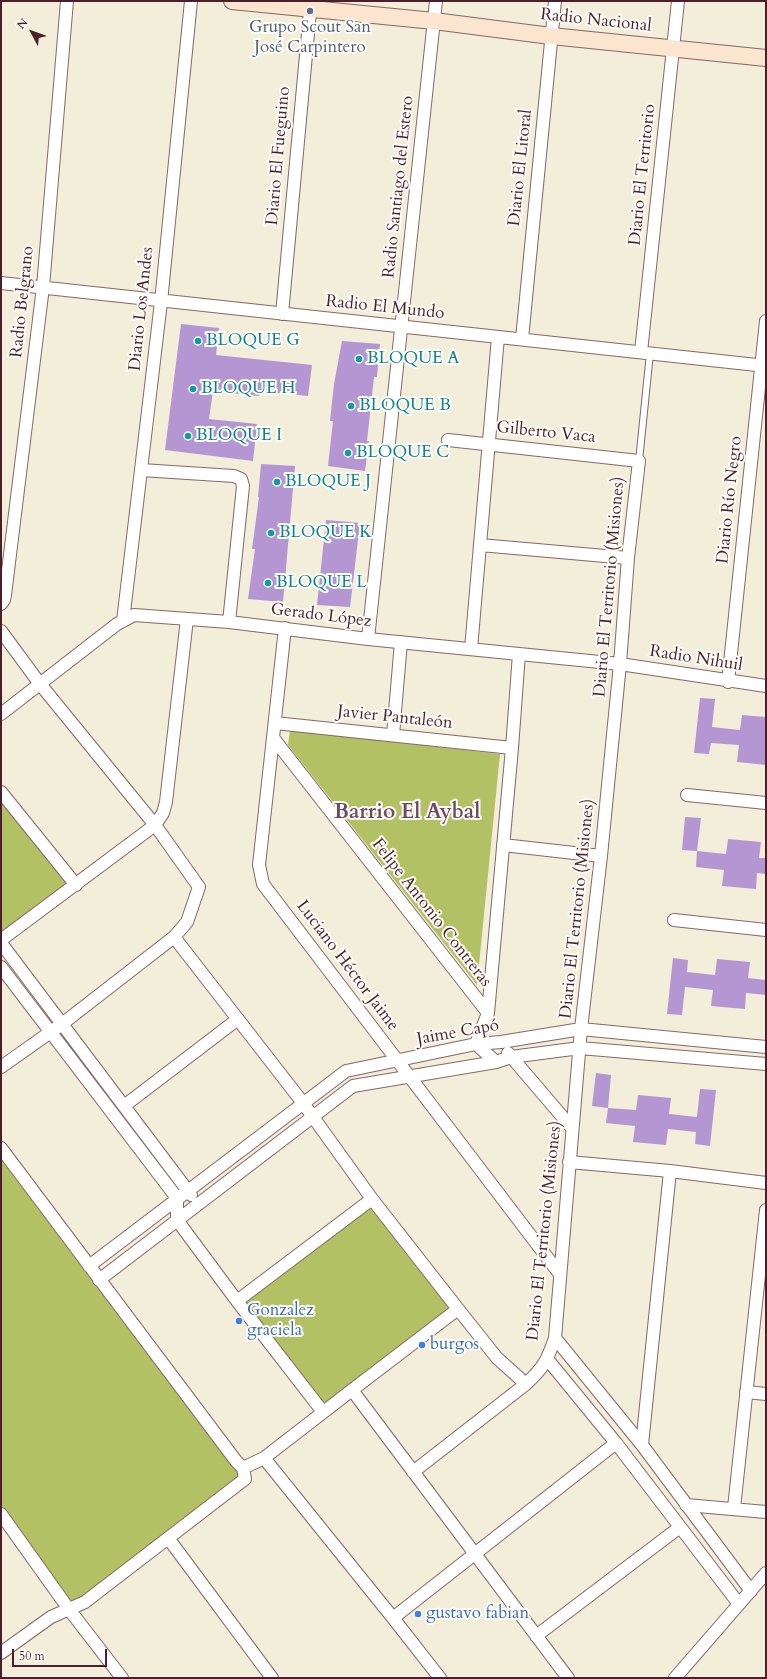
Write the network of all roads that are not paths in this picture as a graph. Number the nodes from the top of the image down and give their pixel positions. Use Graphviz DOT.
graph roads {
  1 [pos="67,1"];
  2 [pos="191,1"];
  3 [pos="232,1"];
  4 [pos="436,1"];
  5 [pos="555,1"];
  6 [pos="678,1"];
  7 [pos="311,5"];
  8 [pos="434,21"];
  9 [pos="552,36"];
  10 [pos="674,48"];
  11 [pos="766,58"];
  12 [pos="1,283"];
  13 [pos="43,287"];
  14 [pos="161,302"];
  15 [pos="282,314"];
  16 [pos="766,321"];
  17 [pos="401,327"];
  18 [pos="498,337"];
  19 [pos="522,339"];
  20 [pos="646,352"];
  21 [pos="764,365"];
  22 [pos="448,440"];
  23 [pos="489,444"];
  24 [pos="639,461"];
  25 [pos="141,470"];
  26 [pos="480,545"];
  27 [pos="628,558"];
  28 [pos="1,604"];
  29 [pos="187,619"];
  30 [pos="123,621"];
  31 [pos="228,622"];
  32 [pos="285,628"];
  33 [pos="1,631"];
  34 [pos="368,639"];
  35 [pos="401,642"];
  36 [pos="471,649"];
  37 [pos="519,654"];
  38 [pos="620,664"];
  39 [pos="728,682"];
  40 [pos="40,684"];
  41 [pos="766,686"];
  42 [pos="1,714"];
  43 [pos="275,723"];
  44 [pos="393,735"];
  45 [pos="274,739"];
  46 [pos="512,748"];
  47 [pos="1,792"];
  48 [pos="687,795"];
  49 [pos="766,803"];
  50 [pos="155,825"];
  51 [pos="503,845"];
  52 [pos="601,856"];
  53 [pos="76,885"];
  54 [pos="674,920"];
  55 [pos="766,930"];
  56 [pos="174,938"];
  57 [pos="1,942"];
  58 [pos="1,967"];
  59 [pos="488,1013"];
  60 [pos="238,1019"];
  61 [pos="62,1024"];
  62 [pos="581,1029"];
  63 [pos="50,1031"];
  64 [pos="501,1042"];
  65 [pos="476,1044"];
  66 [pos="766,1047"];
  67 [pos="580,1048"];
  68 [pos="511,1057"];
  69 [pos="397,1061"];
  70 [pos="496,1062"];
  71 [pos="766,1064"];
  72 [pos="1,1067"];
  73 [pos="410,1077"];
  74 [pos="303,1103"];
  75 [pos="124,1106"];
  76 [pos="312,1117"];
  77 [pos="572,1128"];
  78 [pos="1,1148"];
  79 [pos="569,1162"];
  80 [pos="670,1171"];
  81 [pos="766,1183"];
  82 [pos="187,1190"];
  83 [pos="177,1198"];
  84 [pos="372,1198"];
  85 [pos="198,1204"];
  86 [pos="766,1210"];
  87 [pos="177,1220"];
  88 [pos="89,1266"];
  89 [pos="559,1273"];
  90 [pos="100,1280"];
  91 [pos="762,1287"];
  92 [pos="237,1301"];
  93 [pos="458,1309"];
  94 [pos="555,1338"];
  95 [pos="548,1360"];
  96 [pos="526,1384"];
  97 [pos="352,1390"];
  98 [pos="746,1392"];
  99 [pos="766,1394"];
  100 [pos="323,1412"];
  101 [pos="616,1443"];
  102 [pos="642,1445"];
  103 [pos="264,1458"];
  104 [pos="244,1468"];
  105 [pos="413,1472"];
  106 [pos="686,1504"];
  107 [pos="734,1508"];
  108 [pos="766,1512"];
  109 [pos="1,1514"];
  110 [pos="680,1527"];
  111 [pos="168,1538"];
  112 [pos="474,1553"];
  113 [pos="766,1573"];
  114 [pos="751,1591"];
  115 [pos="739,1604"];
  116 [pos="68,1608"];
  117 [pos="393,1618"];
  118 [pos="536,1636"];
  119 [pos="1,1653"];
  120 [pos="122,1678"];
  121 [pos="272,1678"];
  122 [pos="440,1678"];
  123 [pos="568,1678"];
  124 [pos="675,1678"];
  1 -- 13 [label="street, Radio Belgrano"];
  2 -- 14 [label="street, Diario Los Andes"];
  3 -- 7 [label="street, Radio Nacional"];
  4 -- 8 [label="street, Radio Santiago del Estero"];
  5 -- 9 [label="street, Diario El Litoral"];
  6 -- 10 [label="street, Diario El Territorio"];
  7 -- 8 [label="street, Radio Nacional"];
  7 -- 15 [label="street, Diario El Fueguino"];
  8 -- 9 [label="street, Radio Nacional"];
  8 -- 17 [label="street, Radio Santiago del Estero"];
  9 -- 10 [label="street, Radio Nacional"];
  9 -- 19 [label="street, Diario El Litoral"];
  10 -- 11 [label="street, Radio Nacional"];
  10 -- 20 [label="street, Diario El Territorio"];
  12 -- 13 [label="street, Radio El Mundo"];
  13 -- 14 [label="street, Radio El Mundo"];
  13 -- 28 [label="street, Radio Belgrano"];
  14 -- 15 [label="street, Radio El Mundo"];
  14 -- 25 [label="street, Diario Los Andes"];
  15 -- 17 [label="street, Radio El Mundo"];
  16 -- 21 [label="street, Diario Río Negro"];
  17 -- 18 [label="street, Radio El Mundo"];
  17 -- 34 [label="street, Radio Santiago del Estero"];
  18 -- 19 [label="street, Radio El Mundo"];
  18 -- 23 [label="street"];
  19 -- 20 [label="street, Radio El Mundo"];
  20 -- 21 [label="street, Radio El Mundo"];
  20 -- 24 [label="lane"];
  21 -- 39 [label="street, Diario Río Negro"];
  22 -- 23 [label="street, Gilberto Vaca"];
  23 -- 24 [label="street, Gilberto Vaca"];
  23 -- 26 [label="street"];
  24 -- 27 [label="street, Diario El Territorio (Misiones)"];
  25 -- 30 [label="street, Diario Los Andes"];
  25 -- 31 [label="street"];
  26 -- 27 [label="street"];
  26 -- 36 [label="street"];
  27 -- 38 [label="street, Diario El Territorio (Misiones)"];
  29 -- 30 [label="street, Gerado López"];
  29 -- 31 [label="street, Gerado López"];
  29 -- 50 [label="street"];
  30 -- 40 [label="street, Gerado López"];
  31 -- 32 [label="street, Gerado López"];
  32 -- 34 [label="street, Gerado López"];
  32 -- 43 [label="street, Luciano Héctor Jaime"];
  33 -- 40 [label="street"];
  34 -- 35 [label="street, Gerado López"];
  35 -- 36 [label="street, Gerado López"];
  35 -- 44 [label="street"];
  36 -- 37 [label="street, Gerado López"];
  37 -- 38 [label="street, Gerado López"];
  37 -- 46 [label="street"];
  38 -- 39 [label="street, Radio Nihuil"];
  38 -- 52 [label="street, Diario El Territorio (Misiones)"];
  39 -- 41 [label="street, Radio Nihuil"];
  40 -- 42 [label="street, Gerado López"];
  40 -- 50 [label="street"];
  43 -- 44 [label="street, Javier Pantaleón"];
  43 -- 45 [label="street, Luciano Héctor Jaime"];
  44 -- 46 [label="street, Javier Pantaleón"];
  45 -- 59 [label="street, Felipe Antonio Contreras"];
  45 -- 69 [label="street, Luciano Héctor Jaime"];
  46 -- 51 [label="street"];
  47 -- 53 [label="street"];
  48 -- 49 [label="street"];
  50 -- 53 [label="street"];
  50 -- 56 [label="street"];
  51 -- 52 [label="street"];
  51 -- 59 [label="street"];
  52 -- 62 [label="street, Diario El Territorio (Misiones)"];
  53 -- 57 [label="street"];
  54 -- 55 [label="street"];
  56 -- 60 [label="street"];
  56 -- 61 [label="street"];
  57 -- 61 [label="street"];
  58 -- 63 [label="street"];
  59 -- 65 [label="street"];
  60 -- 74 [label="street"];
  60 -- 75 [label="street"];
  61 -- 63 [label="street"];
  61 -- 75 [label="street"];
  62 -- 64 [label="street, Jaime Capó"];
  62 -- 66 [label="street, Jaime Capó"];
  62 -- 67 [label="street, Diario El Territorio (Misiones)"];
  63 -- 72 [label="street"];
  63 -- 83 [label="street"];
  64 -- 65 [label="street, Jaime Capó"];
  64 -- 68 [label="street"];
  65 -- 69 [label="street, Jaime Capó"];
  65 -- 70 [label="street"];
  67 -- 68 [label="street, Jaime Capó"];
  67 -- 71 [label="street, Jaime Capó"];
  67 -- 77 [label="street, Diario El Territorio (Misiones)"];
  68 -- 70 [label="street, Jaime Capó"];
  68 -- 77 [label="street"];
  69 -- 73 [label="street, Luciano Héctor Jaime"];
  69 -- 74 [label="street, Jaime Capó"];
  70 -- 73 [label="street, Jaime Capó"];
  73 -- 76 [label="street, Jaime Capó"];
  73 -- 89 [label="street, Luciano Héctor Jaime"];
  74 -- 76 [label="street"];
  74 -- 82 [label="street, Jaime Capó"];
  75 -- 82 [label="street"];
  76 -- 84 [label="street"];
  76 -- 85 [label="street, Jaime Capó"];
  77 -- 79 [label="street, Diario El Territorio (Misiones)"];
  78 -- 88 [label="street"];
  79 -- 80 [label="street"];
  79 -- 89 [label="street, Diario El Territorio (Misiones)"];
  80 -- 81 [label="street"];
  80 -- 102 [label="street"];
  82 -- 83 [label="street, Jaime Capó"];
  82 -- 85 [label="street"];
  83 -- 87 [label="street"];
  83 -- 88 [label="street, Jaime Capó"];
  84 -- 92 [label="street"];
  84 -- 93 [label="street"];
  85 -- 87 [label="street, Jaime Capó"];
  86 -- 91 [label="street"];
  87 -- 90 [label="street, Jaime Capó"];
  87 -- 92 [label="street"];
  88 -- 90 [label="street"];
  89 -- 94 [label="street, Diario El Territorio (Misiones)"];
  90 -- 104 [label="street"];
  91 -- 98 [label="street"];
  92 -- 100 [label="street"];
  93 -- 96 [label="street"];
  93 -- 97 [label="street"];
  94 -- 95 [label="street, Diario El Territorio (Misiones)"];
  94 -- 102 [label="street"];
  95 -- 96 [label="street"];
  95 -- 101 [label="street"];
  96 -- 105 [label="street"];
  97 -- 100 [label="street"];
  97 -- 105 [label="street"];
  98 -- 99 [label="street"];
  98 -- 107 [label="street"];
  100 -- 103 [label="street"];
  101 -- 110 [label="street"];
  101 -- 112 [label="street"];
  102 -- 106 [label="street"];
  103 -- 104 [label="street"];
  103 -- 117 [label="street"];
  104 -- 111 [label="street"];
  105 -- 112 [label="street"];
  106 -- 107 [label="street"];
  106 -- 114 [label="street"];
  107 -- 108 [label="street"];
  109 -- 116 [label="street"];
  110 -- 115 [label="street"];
  110 -- 118 [label="street"];
  111 -- 116 [label="street"];
  111 -- 121 [label="street"];
  112 -- 117 [label="street"];
  112 -- 118 [label="street"];
  113 -- 114 [label="street"];
  114 -- 115 [label="street"];
  115 -- 124 [label="street"];
  116 -- 119 [label="street"];
  116 -- 120 [label="street"];
  117 -- 122 [label="street"];
  118 -- 123 [label="street"];
}
